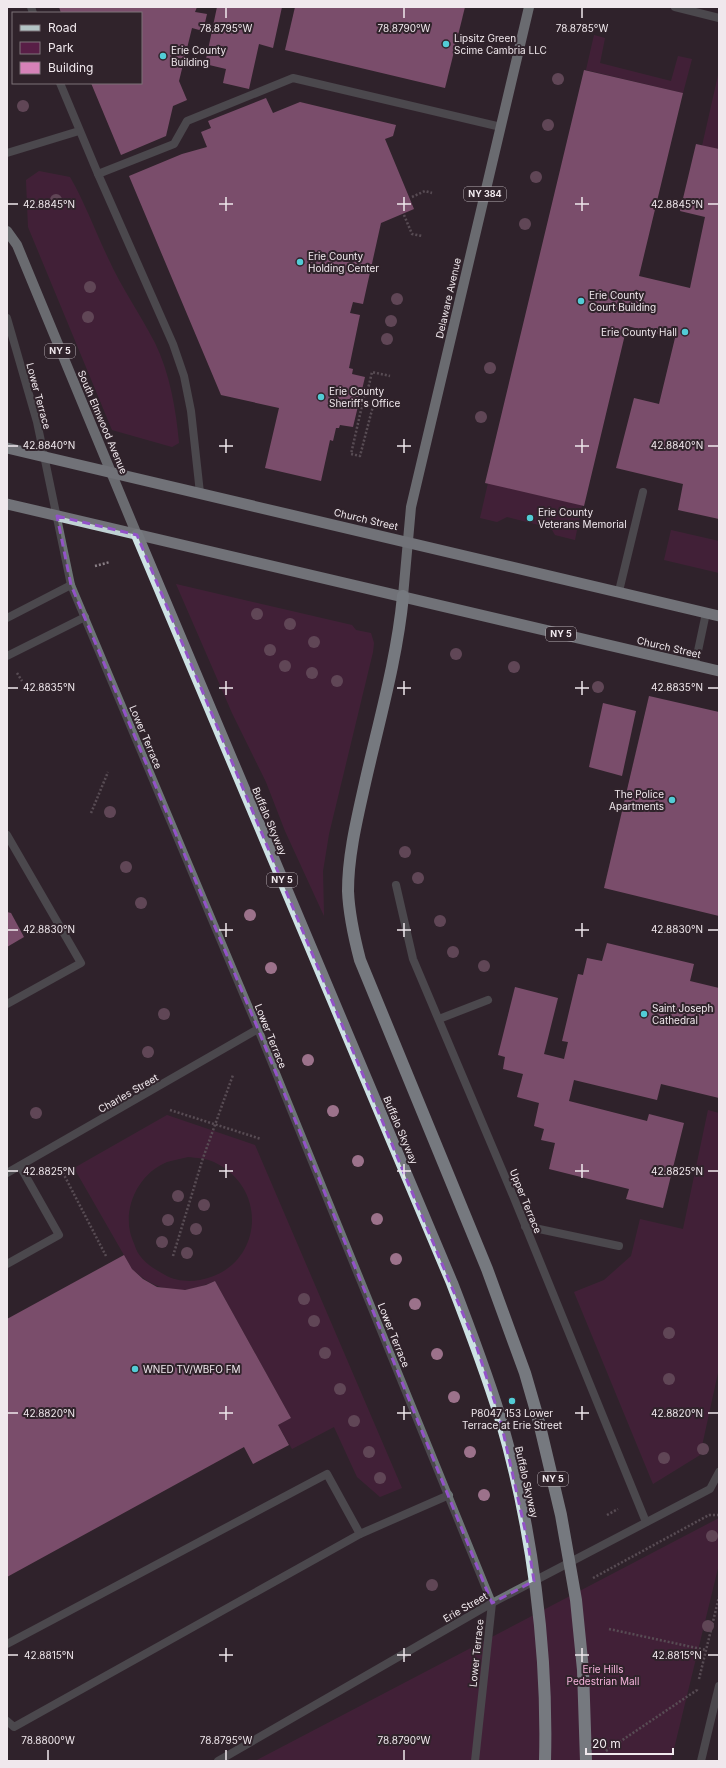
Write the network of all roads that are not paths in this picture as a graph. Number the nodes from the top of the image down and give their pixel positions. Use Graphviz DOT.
graph roads {
  1 [pos="529,7"];
  2 [pos="675,7"];
  3 [pos="719,18"];
  4 [pos="60,84"];
  5 [pos="500,127"];
  6 [pos="79,132"];
  7 [pos="7,153"];
  8 [pos="98,174"];
  9 [pos="7,232"];
  10 [pos="7,318"];
  11 [pos="7,448"];
  12 [pos="45,456"];
  13 [pos="111,471"];
  14 [pos="643,492"];
  15 [pos="200,493"];
  16 [pos="7,504"];
  17 [pos="57,516"];
  18 [pos="137,535"];
  19 [pos="408,541"];
  20 [pos="71,585"];
  21 [pos="619,591"];
  22 [pos="403,596"];
  23 [pos="706,613"];
  24 [pos="719,616"];
  25 [pos="85,617"];
  26 [pos="7,618"];
  27 [pos="7,656"];
  28 [pos="695,665"];
  29 [pos="719,671"];
  30 [pos="7,835"];
  31 [pos="396,885"];
  32 [pos="488,1000"];
  33 [pos="7,1004"];
  34 [pos="439,1019"];
  35 [pos="258,1029"];
  36 [pos="20,1166"];
  37 [pos="7,1173"];
  38 [pos="525,1226"];
  39 [pos="619,1246"];
  40 [pos="7,1264"];
  41 [pos="719,1472"];
  42 [pos="710,1489"];
  43 [pos="719,1491"];
  44 [pos="449,1495"];
  45 [pos="646,1522"];
  46 [pos="360,1534"];
  47 [pos="492,1603"];
  48 [pos="7,1644"];
  49 [pos="719,1686"];
  50 [pos="7,1721"];
  51 [pos="218,1761"];
  52 [pos="475,1761"];
  53 [pos="545,1761"];
  54 [pos="586,1761"];
  55 [pos="701,1761"];
  1 -- 5 [label="main road, Delaware Avenue / NY 384"];
  2 -- 3 [label="street"];
  4 -- 6 [label="street"];
  5 -- 8 [label="street"];
  5 -- 19 [label="main road, Delaware Avenue / NY 384"];
  6 -- 7 [label="street"];
  6 -- 8 [label="street"];
  8 -- 15 [label="street"];
  9 -- 13 [label="main road, South Elmwood Avenue / NY 5"];
  10 -- 12 [label="street, Lower Terrace"];
  11 -- 12 [label="highway, Church Street"];
  12 -- 13 [label="highway, Church Street"];
  12 -- 17 [label="street, Lower Terrace"];
  13 -- 15 [label="highway, Church Street"];
  13 -- 18 [label="main road, South Elmwood Avenue / NY 5"];
  14 -- 21 [label="street"];
  15 -- 19 [label="highway, Church Street"];
  16 -- 17 [label="highway, Church Street / NY 5"];
  17 -- 18 [label="highway, Church Street / NY 5"];
  17 -- 20 [label="street, Lower Terrace"];
  18 -- 22 [label="highway, Church Street / NY 5"];
  18 -- 53 [label="highway, Buffalo Skyway / NY 5"];
  19 -- 21 [label="highway, Church Street"];
  19 -- 22 [label="main road, Delaware Avenue / NY 384"];
  20 -- 25 [label="street, Lower Terrace"];
  20 -- 26 [label="street"];
  21 -- 23 [label="highway, Church Street"];
  22 -- 28 [label="highway, Church Street / NY 5"];
  22 -- 54 [label="highway, NY 5"];
  23 -- 24 [label="highway, Church Street"];
  23 -- 28 [label="street"];
  25 -- 27 [label="street"];
  25 -- 35 [label="street, Lower Terrace"];
  28 -- 29 [label="highway, Church Street / NY 5"];
  30 -- 33 [label="street"];
  31 -- 34 [label="street, Upper Terrace"];
  32 -- 34 [label="street"];
  34 -- 38 [label="street, Upper Terrace"];
  35 -- 36 [label="street, Charles Street"];
  35 -- 44 [label="street, Lower Terrace"];
  36 -- 37 [label="street, Charles Street"];
  36 -- 40 [label="street"];
  38 -- 39 [label="street"];
  38 -- 45 [label="street, Upper Terrace"];
  41 -- 42 [label="street"];
  42 -- 43 [label="street"];
  42 -- 45 [label="street, Erie Street"];
  44 -- 46 [label="street"];
  44 -- 47 [label="street, Lower Terrace"];
  45 -- 47 [label="street, Erie Street"];
  46 -- 48 [label="street"];
  46 -- 50 [label="street"];
  47 -- 51 [label="street, Erie Street"];
  47 -- 52 [label="street, Lower Terrace"];
  49 -- 55 [label="street"];
}
